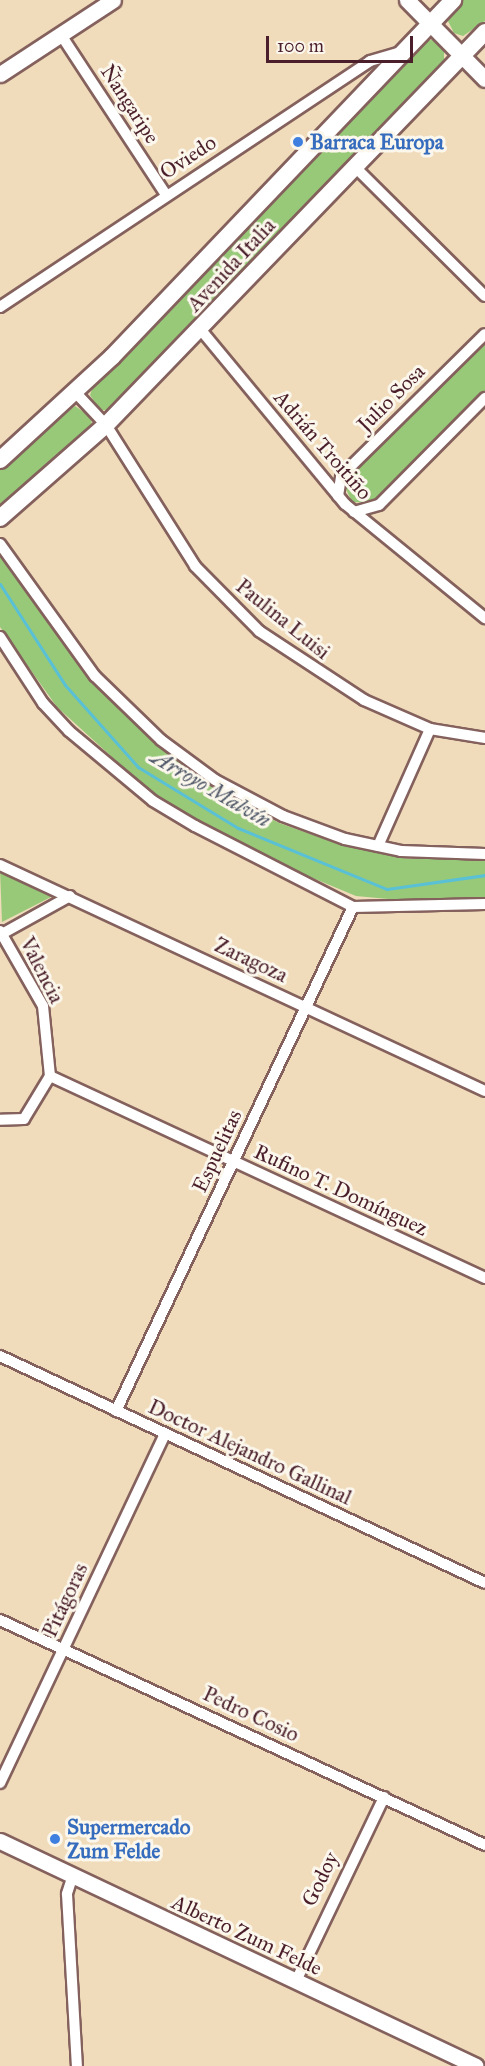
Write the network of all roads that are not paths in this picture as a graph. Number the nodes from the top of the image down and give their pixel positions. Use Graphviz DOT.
graph roads {
  1 [pos="113,0"];
  2 [pos="407,0"];
  3 [pos="453,0"];
  4 [pos="430,23"];
  5 [pos="485,32"];
  6 [pos="61,35"];
  7 [pos="403,52"];
  8 [pos="461,56"];
  9 [pos="0,74"];
  10 [pos="485,80"];
  11 [pos="356,166"];
  12 [pos="166,195"];
  13 [pos="485,297"];
  14 [pos="0,308"];
  15 [pos="201,330"];
  16 [pos="485,334"];
  17 [pos="76,393"];
  18 [pos="485,398"];
  19 [pos="106,425"];
  20 [pos="0,460"];
  21 [pos="338,496"];
  22 [pos="353,512"];
  23 [pos="0,518"];
  24 [pos="0,544"];
  25 [pos="485,618"];
  26 [pos="0,637"];
  27 [pos="430,729"];
  28 [pos="485,738"];
  29 [pos="378,846"];
  30 [pos="485,854"];
  31 [pos="0,865"];
  32 [pos="70,896"];
  33 [pos="485,904"];
  34 [pos="353,907"];
  35 [pos="1,934"];
  36 [pos="305,1007"];
  37 [pos="50,1076"];
  38 [pos="485,1090"];
  39 [pos="0,1120"];
  40 [pos="233,1161"];
  41 [pos="485,1278"];
  42 [pos="0,1356"];
  43 [pos="116,1411"];
  44 [pos="165,1434"];
  45 [pos="483,1577"];
  46 [pos="0,1620"];
  47 [pos="64,1649"];
  48 [pos="0,1783"];
  49 [pos="384,1797"];
  50 [pos="0,1841"];
  51 [pos="485,1845"];
  52 [pos="73,1875"];
  53 [pos="296,1981"];
  54 [pos="77,2066"];
  55 [pos="476,2066"];
  1 -- 6 [label="street"];
  2 -- 4 [label="street"];
  3 -- 4 [label="main road, Avenida Italia"];
  4 -- 7 [label="main road, Avenida Italia"];
  4 -- 8 [label="street"];
  5 -- 8 [label="main road, Avenida Italia"];
  6 -- 9 [label="street"];
  6 -- 12 [label="street, Ñangaripe"];
  7 -- 12 [label="street, Oviedo"];
  7 -- 17 [label="main road, Avenida Italia"];
  8 -- 10 [label="street"];
  8 -- 11 [label="main road, Avenida Italia"];
  11 -- 13 [label="street"];
  11 -- 15 [label="main road, Avenida Italia"];
  12 -- 14 [label="street, Oviedo"];
  15 -- 19 [label="main road, Avenida Italia"];
  15 -- 21 [label="street, Adrián Troitiño"];
  16 -- 21 [label="street, Julio Sosa"];
  17 -- 19 [label="street, Paulina Luisi"];
  17 -- 20 [label="main road, Avenida Italia"];
  18 -- 22 [label="street"];
  19 -- 23 [label="main road, Avenida Italia"];
  19 -- 27 [label="street, Paulina Luisi"];
  21 -- 22 [label="street, Adrián Troitiño"];
  22 -- 25 [label="street, Adrián Troitiño"];
  24 -- 29 [label="street"];
  26 -- 34 [label="street"];
  27 -- 28 [label="street, Paulina Luisi"];
  27 -- 29 [label="street"];
  29 -- 30 [label="street"];
  31 -- 32 [label="street, Zaragoza"];
  32 -- 35 [label="street"];
  32 -- 36 [label="street, Zaragoza"];
  33 -- 34 [label="street"];
  34 -- 36 [label="street, Espuelitas"];
  35 -- 37 [label="street, Valencia"];
  36 -- 38 [label="street, Zaragoza"];
  36 -- 40 [label="street, Espuelitas"];
  37 -- 39 [label="street"];
  37 -- 40 [label="street, Rufino T. Domínguez"];
  40 -- 41 [label="street, Rufino T. Domínguez"];
  40 -- 43 [label="street, Espuelitas"];
  42 -- 43 [label="street, Doctor Alejandro Gallinal"];
  43 -- 44 [label="street, Doctor Alejandro Gallinal"];
  44 -- 45 [label="street, Doctor Alejandro Gallinal"];
  44 -- 47 [label="street, Pitágoras"];
  46 -- 47 [label="street, Pedro Cosio"];
  47 -- 48 [label="street, Pitágoras"];
  47 -- 49 [label="street, Pedro Cosio"];
  49 -- 51 [label="street, Pedro Cosio"];
  49 -- 53 [label="street, Godoy"];
  50 -- 52 [label="street, Alberto Zum Felde"];
  52 -- 53 [label="street, Alberto Zum Felde"];
  52 -- 54 [label="street"];
  53 -- 55 [label="street, Alberto Zum Felde"];
}
